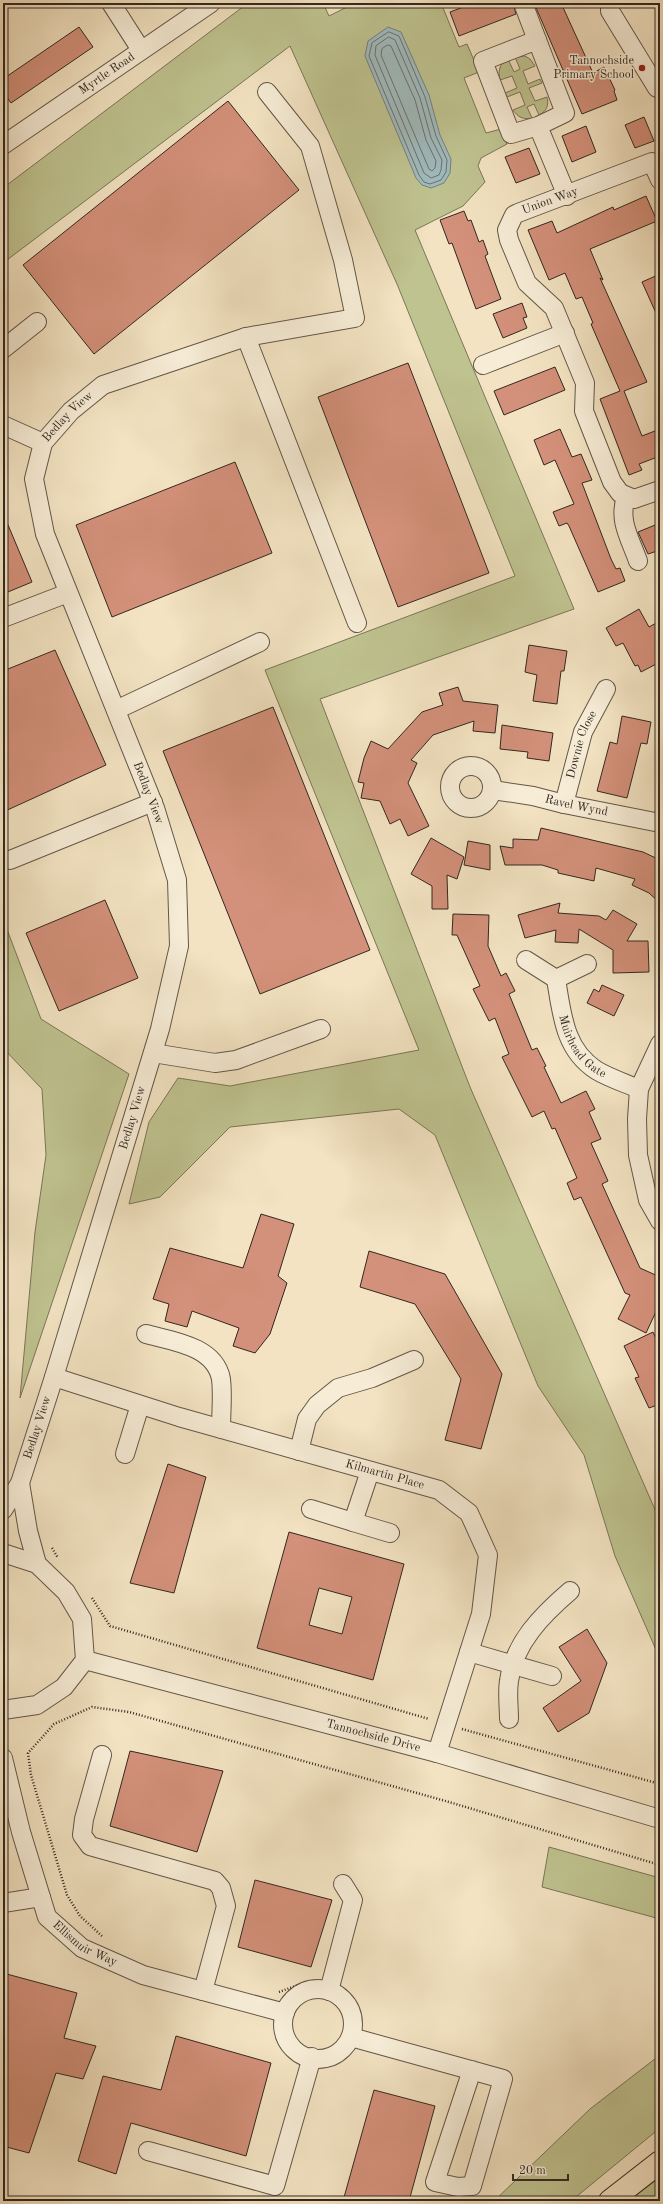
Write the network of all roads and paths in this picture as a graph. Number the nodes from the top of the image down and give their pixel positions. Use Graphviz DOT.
graph roads {
  1 [pos="110,3"];
  2 [pos="211,3"];
  3 [pos="523,3"];
  4 [pos="610,3"];
  5 [pos="537,40"];
  6 [pos="141,50"];
  7 [pos="657,88"];
  8 [pos="267,92"];
  9 [pos="538,126"];
  10 [pos="3,145"];
  11 [pos="660,180"];
  12 [pos="566,196"];
  13 [pos="37,322"];
  14 [pos="565,333"];
  15 [pos="246,337"];
  16 [pos="3,349"];
  17 [pos="483,365"];
  18 [pos="3,425"];
  19 [pos="43,443"];
  20 [pos="660,490"];
  21 [pos="626,497"];
  22 [pos="638,561"];
  23 [pos="68,593"];
  24 [pos="3,618"];
  25 [pos="357,623"];
  26 [pos="260,642"];
  27 [pos="606,688"];
  28 [pos="116,710"];
  29 [pos="493,790"];
  30 [pos="153,802"];
  31 [pos="564,804"];
  32 [pos="660,823"];
  33 [pos="10,860"];
  34 [pos="526,960"];
  35 [pos="587,964"];
  36 [pos="556,979"];
  37 [pos="321,1030"];
  38 [pos="660,1044"];
  39 [pos="153,1053"];
  40 [pos="639,1089"];
  41 [pos="660,1221"];
  42 [pos="146,1334"];
  43 [pos="414,1360"];
  44 [pos="54,1377"];
  45 [pos="140,1405"];
  46 [pos="221,1429"];
  47 [pos="299,1451"];
  48 [pos="125,1454"];
  49 [pos="370,1471"];
  50 [pos="20,1483"];
  51 [pos="311,1509"];
  52 [pos="3,1510"];
  53 [pos="353,1522"];
  54 [pos="28,1531"];
  55 [pos="390,1533"];
  56 [pos="3,1553"];
  57 [pos="37,1564"];
  58 [pos="63,1564"];
  59 [pos="570,1591"];
  60 [pos="90,1596"];
  61 [pos="469,1652"];
  62 [pos="84,1660"];
  63 [pos="512,1665"];
  64 [pos="552,1676"];
  65 [pos="3,1710"];
  66 [pos="509,1719"];
  67 [pos="446,1724"];
  68 [pos="437,1753"];
  69 [pos="102,1755"];
  70 [pos="3,1758"];
  71 [pos="660,1784"];
  72 [pos="660,1819"];
  73 [pos="660,1865"];
  74 [pos="343,1884"];
  75 [pos="41,1897"];
  76 [pos="3,1903"];
  77 [pos="104,1938"];
  78 [pos="203,1991"];
  79 [pos="274,1991"];
  80 [pos="305,1991"];
  81 [pos="329,1991"];
  82 [pos="285,2014"];
  83 [pos="350,2037"];
  84 [pos="312,2057"];
  85 [pos="472,2070"];
  86 [pos="148,2151"];
  87 [pos="660,2162"];
  88 [pos="610,2201"];
  1 -- 6 [label="street"];
  2 -- 6 [label="street, Myrtle Road"];
  3 -- 5 [label="street"];
  4 -- 7 [label="street"];
  5 -- 9 [label="street"];
  5 -- 9 [label="street"];
  6 -- 10 [label="street, Myrtle Road"];
  8 -- 15 [label="street, Bedlay View"];
  9 -- 12 [label="street"];
  11 -- 12 [label="street, Union Way"];
  12 -- 14 [label="street, Union Way"];
  13 -- 16 [label="street"];
  14 -- 17 [label="street"];
  14 -- 21 [label="street, Union Way"];
  15 -- 19 [label="street, Bedlay View"];
  15 -- 25 [label="street"];
  18 -- 19 [label="street"];
  19 -- 23 [label="street, Bedlay View"];
  20 -- 21 [label="street"];
  21 -- 22 [label="street"];
  23 -- 24 [label="street"];
  23 -- 28 [label="street, Bedlay View"];
  26 -- 28 [label="street"];
  27 -- 31 [label="street, Downie Close"];
  28 -- 30 [label="street, Bedlay View"];
  29 -- 31 [label="street, Ravel Wynd"];
  30 -- 33 [label="street"];
  30 -- 39 [label="street, Bedlay View"];
  31 -- 32 [label="street, Ravel Wynd"];
  34 -- 36 [label="street"];
  35 -- 36 [label="street"];
  36 -- 40 [label="street, Muirhead Gate"];
  37 -- 39 [label="street"];
  38 -- 40 [label="street"];
  39 -- 44 [label="street, Bedlay View"];
  40 -- 41 [label="street"];
  42 -- 46 [label="street"];
  43 -- 47 [label="street"];
  44 -- 45 [label="street, Kilmartin Place"];
  44 -- 50 [label="street, Bedlay View"];
  45 -- 46 [label="street, Kilmartin Place"];
  45 -- 48 [label="street"];
  46 -- 47 [label="street, Kilmartin Place"];
  47 -- 49 [label="street, Kilmartin Place"];
  49 -- 53 [label="street"];
  49 -- 61 [label="street, Kilmartin Place"];
  50 -- 52 [label="street, Bedlay View"];
  50 -- 54 [label="street, Bedlay View"];
  51 -- 53 [label="street"];
  53 -- 55 [label="street"];
  54 -- 57 [label="street, Bedlay View"];
  54 -- 58 [label="path"];
  56 -- 57 [label="street"];
  57 -- 62 [label="street"];
  59 -- 63 [label="street"];
  60 -- 67 [label="path"];
  61 -- 63 [label="street"];
  61 -- 67 [label="street, Kilmartin Place"];
  62 -- 65 [label="street"];
  62 -- 68 [label="street, Tannochside Drive"];
  63 -- 64 [label="street"];
  63 -- 66 [label="street"];
  67 -- 68 [label="street, Kilmartin Place"];
  67 -- 71 [label="path"];
  68 -- 72 [label="street, Tannochside Drive"];
  69 -- 78 [label="street"];
  70 -- 75 [label="street, Ellismuir Way"];
  73 -- 77 [label="path"];
  74 -- 81 [label="street"];
  75 -- 76 [label="street"];
  75 -- 78 [label="street, Ellismuir Way"];
  78 -- 82 [label="street, Ellismuir Way"];
  79 -- 80 [label="path"];
  80 -- 81 [label="street"];
  80 -- 82 [label="street"];
  81 -- 83 [label="street"];
  82 -- 84 [label="street"];
  83 -- 84 [label="street"];
  83 -- 85 [label="street"];
  84 -- 86 [label="street"];
  85 -- 85 [label="street"];
  87 -- 88 [label="main road"];
}
